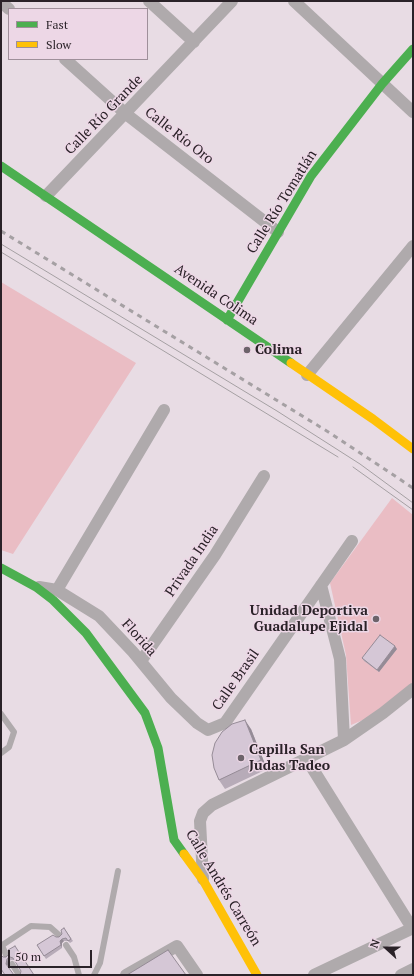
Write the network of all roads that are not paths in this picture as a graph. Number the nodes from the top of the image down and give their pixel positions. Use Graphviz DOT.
graph roads {
  1 [pos="149,1"];
  2 [pos="232,1"];
  3 [pos="294,1"];
  4 [pos="194,42"];
  5 [pos="413,49"];
  6 [pos="66,60"];
  7 [pos="382,84"];
  8 [pos="413,112"];
  9 [pos="126,114"];
  10 [pos="1,166"];
  11 [pos="46,196"];
  12 [pos="278,232"];
  13 [pos="413,246"];
  14 [pos="227,320"];
  15 [pos="307,375"];
  16 [pos="164,410"];
  17 [pos="413,449"];
  18 [pos="264,476"];
  19 [pos="352,541"];
  20 [pos="1,568"];
  21 [pos="322,585"];
  22 [pos="36,587"];
  23 [pos="56,590"];
  24 [pos="141,661"];
  25 [pos="413,689"];
  26 [pos="1,714"];
  27 [pos="208,730"];
  28 [pos="344,740"];
  29 [pos="1,753"];
  30 [pos="306,758"];
  31 [pos="118,871"];
  32 [pos="203,880"];
  33 [pos="413,928"];
  34 [pos="59,935"];
  35 [pos="66,945"];
  36 [pos="1,946"];
  37 [pos="6,955"];
  38 [pos="12,964"];
  39 [pos="413,969"];
  40 [pos="19,975"];
  41 [pos="79,975"];
  42 [pos="94,975"];
  43 [pos="126,975"];
  44 [pos="197,975"];
  45 [pos="257,975"];
  46 [pos="314,975"];
  47 [pos="401,975"];
  1 -- 4 [label="street"];
  2 -- 4 [label="street, Calle Río Grande"];
  3 -- 7 [label="street"];
  4 -- 9 [label="street, Calle Río Grande"];
  5 -- 7 [label="street, Calle Río Tomatlán"];
  6 -- 9 [label="street, Calle Río Oro"];
  7 -- 8 [label="street"];
  7 -- 12 [label="street, Calle Río Tomatlán"];
  9 -- 11 [label="street, Calle Río Grande"];
  9 -- 12 [label="street, Calle Río Oro"];
  10 -- 11 [label="street, Avenida Colima"];
  11 -- 14 [label="street, Avenida Colima"];
  12 -- 14 [label="street, Calle Río Tomatlán"];
  13 -- 15 [label="street"];
  14 -- 15 [label="street, Avenida Colima"];
  15 -- 17 [label="street, Avenida Colima"];
  16 -- 23 [label="street"];
  18 -- 24 [label="street, Privada India"];
  19 -- 21 [label="street, Calle Brasil"];
  20 -- 22 [label="street, Calle Andrés Carreón"];
  21 -- 27 [label="street, Calle Brasil"];
  21 -- 28 [label="street"];
  22 -- 23 [label="street, Florida"];
  22 -- 32 [label="street, Calle Andrés Carreón"];
  23 -- 24 [label="street, Florida"];
  24 -- 27 [label="street, Florida"];
  25 -- 28 [label="street"];
  26 -- 29 [label="lane"];
  28 -- 30 [label="street"];
  30 -- 32 [label="street"];
  30 -- 33 [label="street"];
  31 -- 42 [label="lane"];
  32 -- 45 [label="street, Calle Andrés Carreón"];
  33 -- 46 [label="street"];
  34 -- 36 [label="lane"];
  35 -- 41 [label="lane"];
  36 -- 37 [label="lane"];
  38 -- 40 [label="lane"];
  39 -- 47 [label="street"];
  43 -- 44 [label="street"];
}
